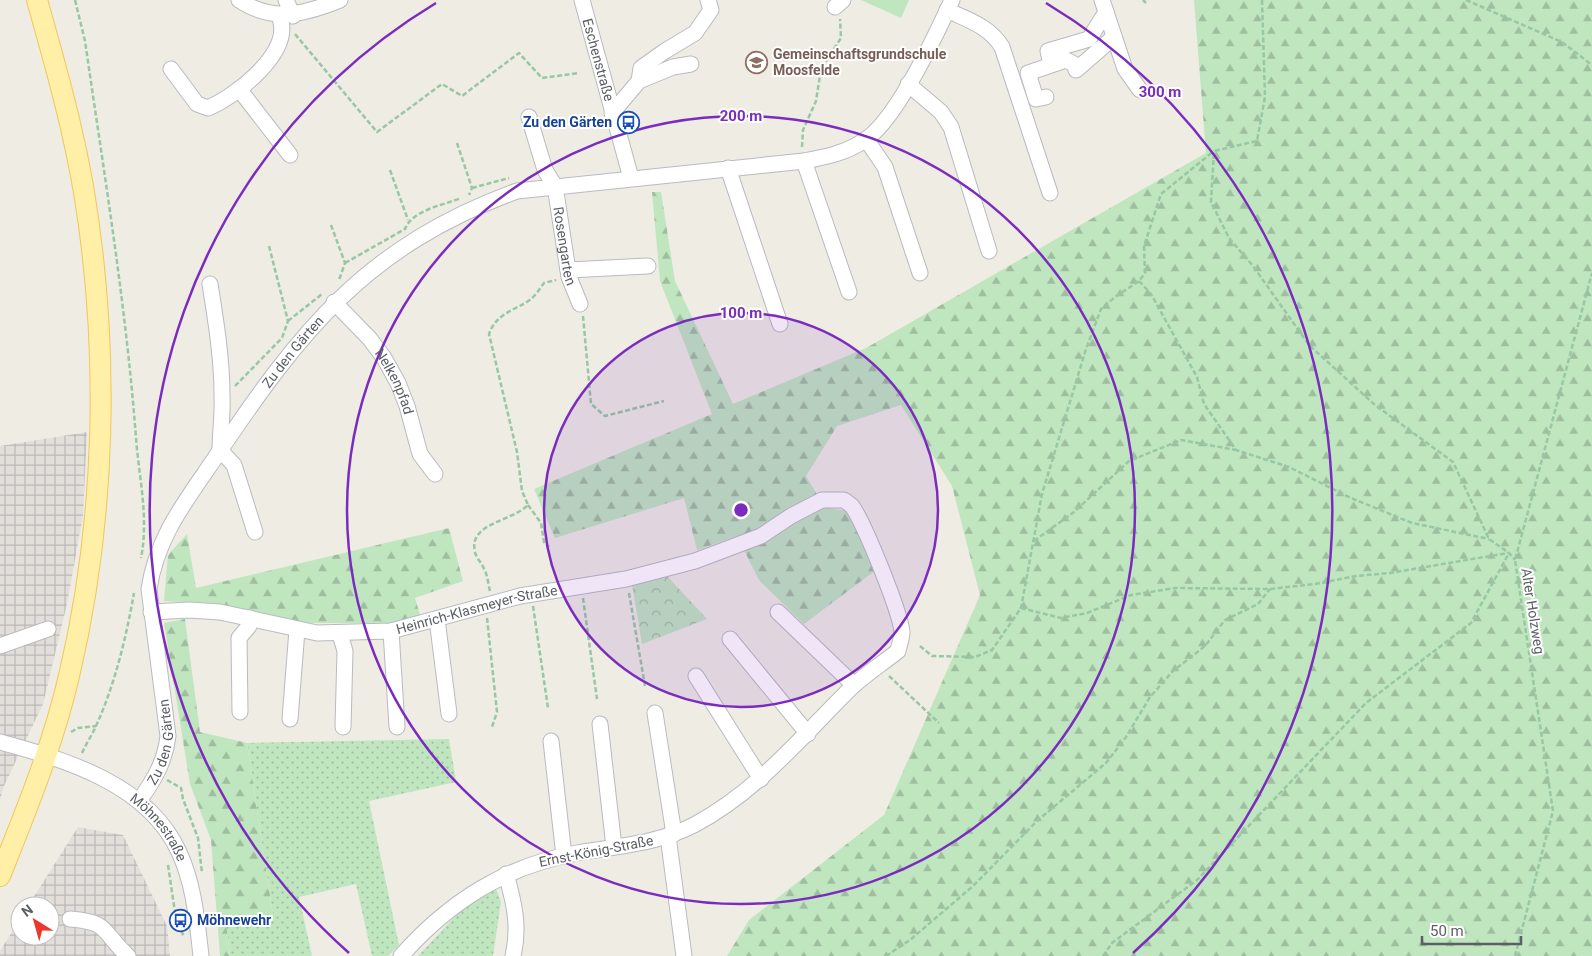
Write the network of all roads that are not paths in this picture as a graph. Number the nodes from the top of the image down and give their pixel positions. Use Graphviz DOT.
graph roads {
  1 [pos="37,0"];
  2 [pos="239,0"];
  3 [pos="286,0"];
  4 [pos="340,0"];
  5 [pos="708,0"];
  6 [pos="586,2"];
  7 [pos="949,5"];
  8 [pos="1104,6"];
  9 [pos="286,16"];
  10 [pos="1114,37"];
  11 [pos="691,64"];
  12 [pos="1051,64"];
  13 [pos="171,69"];
  14 [pos="639,81"];
  15 [pos="908,84"];
  16 [pos="239,89"];
  17 [pos="1140,90"];
  18 [pos="1046,98"];
  19 [pos="612,113"];
  20 [pos="529,117"];
  21 [pos="866,139"];
  22 [pos="290,155"];
  23 [pos="804,161"];
  24 [pos="728,168"];
  25 [pos="631,178"];
  26 [pos="555,186"];
  27 [pos="1050,193"];
  28 [pos="990,251"];
  29 [pos="648,266"];
  30 [pos="568,273"];
  31 [pos="920,273"];
  32 [pos="210,284"];
  33 [pos="849,292"];
  34 [pos="329,297"];
  35 [pos="580,304"];
  36 [pos="780,324"];
  37 [pos="220,450"];
  38 [pos="436,474"];
  39 [pos="255,532"];
  40 [pos="151,612"];
  41 [pos="778,612"];
  42 [pos="250,618"];
  43 [pos="437,619"];
  44 [pos="48,629"];
  45 [pos="297,630"];
  46 [pos="391,631"];
  47 [pos="340,634"];
  48 [pos="730,639"];
  49 [pos="0,646"];
  50 [pos="879,666"];
  51 [pos="696,676"];
  52 [pos="854,686"];
  53 [pos="240,712"];
  54 [pos="655,713"];
  55 [pos="449,714"];
  56 [pos="290,719"];
  57 [pos="600,724"];
  58 [pos="343,727"];
  59 [pos="397,727"];
  60 [pos="808,734"];
  61 [pos="551,741"];
  62 [pos="0,742"];
  63 [pos="45,756"];
  64 [pos="761,779"];
  65 [pos="139,800"];
  66 [pos="671,835"];
  67 [pos="614,848"];
  68 [pos="564,856"];
  69 [pos="506,874"];
  70 [pos="0,876"];
  71 [pos="70,919"];
  72 [pos="128,956"];
  73 [pos="201,956"];
  74 [pos="401,956"];
  75 [pos="513,956"];
  76 [pos="684,956"];
  1 -- 63 [label="main road"];
  2 -- 9 [label="street"];
  3 -- 9 [label="street"];
  4 -- 9 [label="street"];
  5 -- 14 [label="street"];
  6 -- 19 [label="street, Eschenstraße"];
  7 -- 15 [label="street, Zu den Gärten"];
  7 -- 27 [label="street"];
  8 -- 10 [label="street"];
  8 -- 12 [label="street"];
  9 -- 16 [label="street"];
  10 -- 12 [label="street"];
  10 -- 17 [label="street"];
  11 -- 14 [label="street"];
  12 -- 18 [label="street"];
  13 -- 16 [label="street"];
  14 -- 19 [label="street"];
  15 -- 21 [label="street, Zu den Gärten"];
  15 -- 28 [label="street"];
  16 -- 22 [label="street"];
  19 -- 25 [label="street, Eschenstraße"];
  20 -- 26 [label="street, Rosengarten"];
  21 -- 23 [label="street, Zu den Gärten"];
  21 -- 31 [label="street"];
  23 -- 24 [label="street, Zu den Gärten"];
  23 -- 33 [label="street"];
  24 -- 25 [label="street, Zu den Gärten"];
  24 -- 36 [label="street"];
  25 -- 26 [label="street, Zu den Gärten"];
  26 -- 30 [label="street, Rosengarten"];
  26 -- 34 [label="street, Zu den Gärten"];
  29 -- 30 [label="street"];
  30 -- 35 [label="street, Rosengarten"];
  32 -- 37 [label="street"];
  34 -- 37 [label="street, Zu den Gärten"];
  34 -- 38 [label="street, Nelkenpfad"];
  37 -- 39 [label="street"];
  37 -- 40 [label="street, Zu den Gärten"];
  40 -- 42 [label="street, Heinrich-Klasmeyer-Straße"];
  40 -- 65 [label="street, Zu den Gärten"];
  41 -- 52 [label="street"];
  42 -- 45 [label="street, Heinrich-Klasmeyer-Straße"];
  42 -- 53 [label="street"];
  43 -- 46 [label="street, Heinrich-Klasmeyer-Straße"];
  43 -- 50 [label="street, Heinrich-Klasmeyer-Straße"];
  43 -- 55 [label="street"];
  44 -- 49 [label="street"];
  45 -- 47 [label="street, Heinrich-Klasmeyer-Straße"];
  45 -- 56 [label="street"];
  46 -- 47 [label="street, Heinrich-Klasmeyer-Straße"];
  46 -- 59 [label="street"];
  47 -- 58 [label="street"];
  48 -- 60 [label="street"];
  50 -- 52 [label="street, Ernst-König-Straße"];
  51 -- 64 [label="street"];
  52 -- 60 [label="street, Ernst-König-Straße"];
  54 -- 66 [label="street"];
  57 -- 67 [label="street"];
  60 -- 64 [label="street, Ernst-König-Straße"];
  61 -- 68 [label="street"];
  62 -- 63 [label="street, Möhnestraße"];
  63 -- 65 [label="street, Möhnestraße"];
  63 -- 70 [label="main road"];
  64 -- 66 [label="street, Ernst-König-Straße"];
  65 -- 73 [label="street, Möhnestraße"];
  66 -- 67 [label="street, Ernst-König-Straße"];
  66 -- 76 [label="street"];
  67 -- 68 [label="street, Ernst-König-Straße"];
  68 -- 69 [label="street, Ernst-König-Straße"];
  69 -- 74 [label="street, Ernst-König-Straße"];
  69 -- 75 [label="street"];
  71 -- 72 [label="street"];
}
